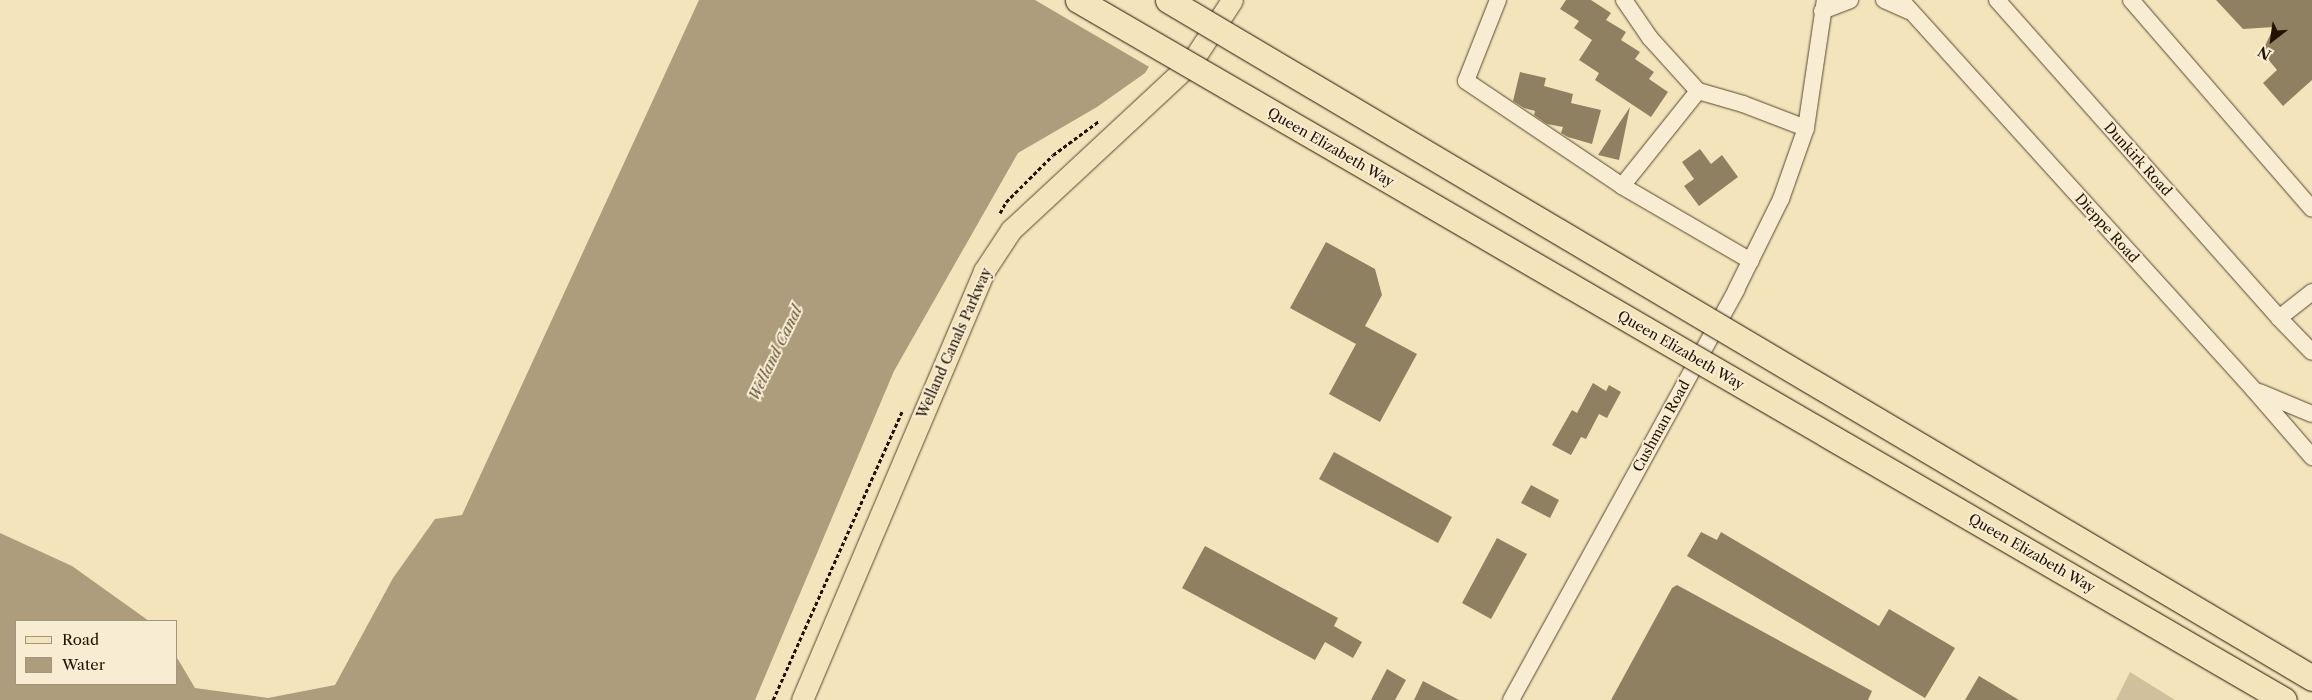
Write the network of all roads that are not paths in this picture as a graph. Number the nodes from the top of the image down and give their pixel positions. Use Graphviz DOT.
graph roads {
  1 [pos="1078,0"];
  2 [pos="1168,0"];
  3 [pos="1232,0"];
  4 [pos="1498,0"];
  5 [pos="1624,0"];
  6 [pos="1850,0"];
  7 [pos="1884,0"];
  8 [pos="1901,0"];
  9 [pos="1997,0"];
  10 [pos="2131,0"];
  11 [pos="1823,6"];
  12 [pos="1915,15"];
  13 [pos="1698,91"];
  14 [pos="1806,128"];
  15 [pos="1622,186"];
  16 [pos="2312,208"];
  17 [pos="1751,261"];
  18 [pos="2312,292"];
  19 [pos="2279,318"];
  20 [pos="2312,352"];
  21 [pos="2254,390"];
  22 [pos="2312,414"];
  23 [pos="2312,457"];
  24 [pos="2312,678"];
  25 [pos="802,700"];
  26 [pos="1511,700"];
  27 [pos="2284,700"];
  1 -- 27 [label="highway, Queen Elizabeth Way, bridge"];
  2 -- 24 [label="highway, bridge"];
  3 -- 25 [label="main road, Welland Canals Parkway"];
  4 -- 15 [label="street"];
  5 -- 13 [label="street"];
  6 -- 11 [label="street"];
  7 -- 12 [label="street"];
  8 -- 12 [label="street, Dieppe Road"];
  9 -- 19 [label="street, Dunkirk Road"];
  10 -- 16 [label="street"];
  11 -- 14 [label="street, Cushman Road"];
  12 -- 21 [label="street, Dieppe Road"];
  13 -- 14 [label="street"];
  13 -- 15 [label="street"];
  14 -- 17 [label="street, Cushman Road"];
  15 -- 17 [label="street"];
  17 -- 26 [label="street, Cushman Road"];
  18 -- 19 [label="street"];
  19 -- 20 [label="street, Dunkirk Road"];
  21 -- 22 [label="street"];
  21 -- 23 [label="street, Dieppe Road"];
}
